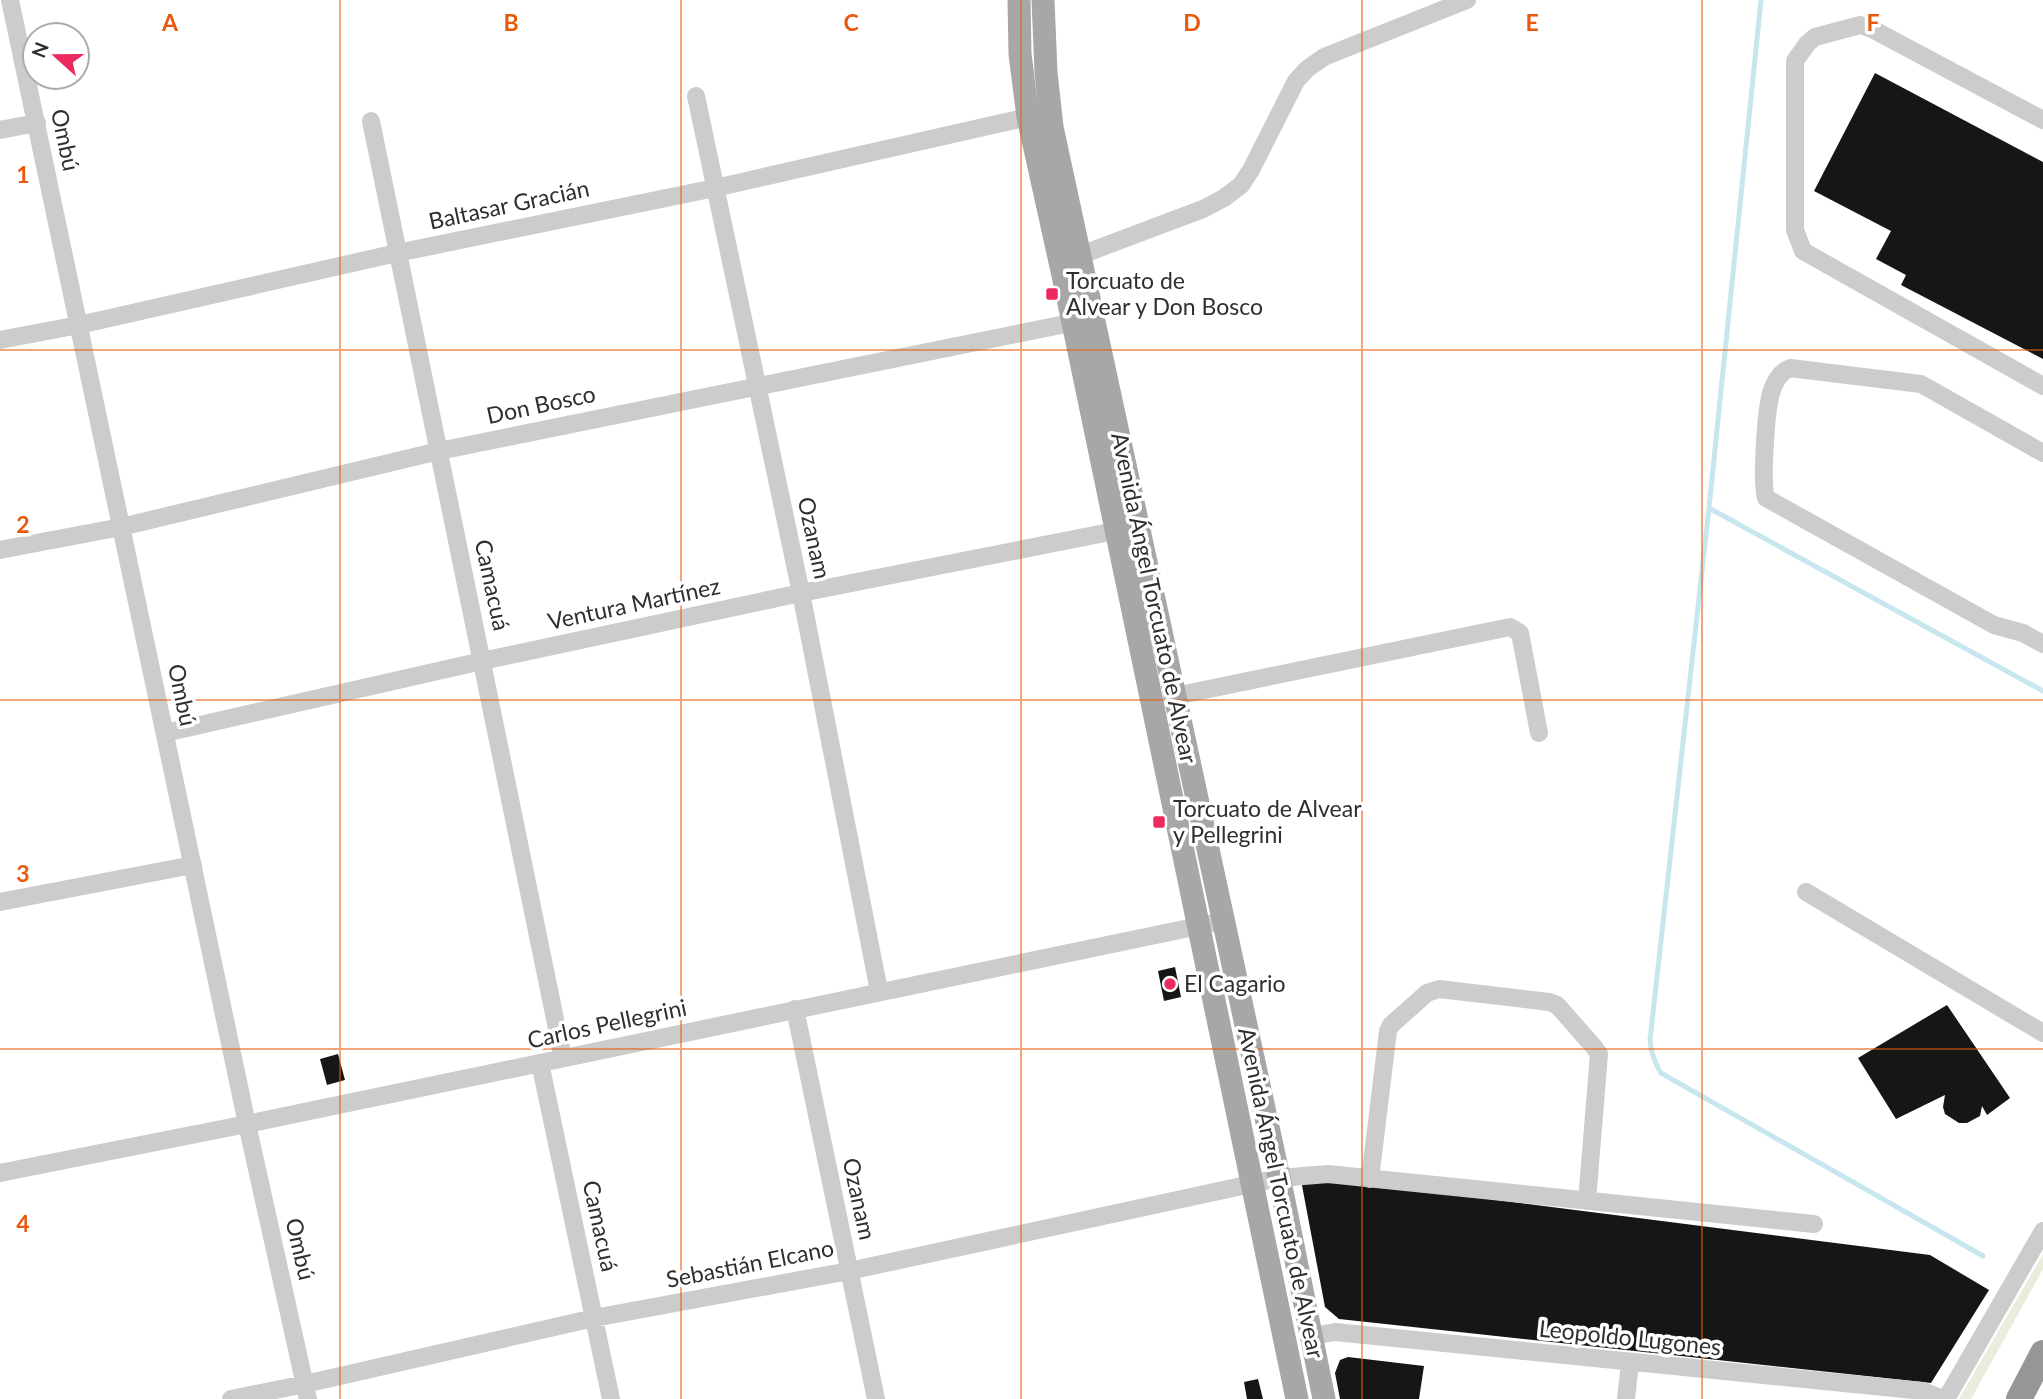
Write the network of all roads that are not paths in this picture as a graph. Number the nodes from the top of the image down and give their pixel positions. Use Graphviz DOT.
graph roads {
  1 [pos="10,0"];
  2 [pos="1019,0"];
  3 [pos="1043,0"];
  4 [pos="1467,0"];
  5 [pos="696,96"];
  6 [pos="1028,117"];
  7 [pos="2043,120"];
  8 [pos="371,121"];
  9 [pos="37,122"];
  10 [pos="0,130"];
  11 [pos="715,188"];
  12 [pos="397,253"];
  13 [pos="1081,255"];
  14 [pos="1084,321"];
  15 [pos="79,325"];
  16 [pos="0,340"];
  17 [pos="757,386"];
  18 [pos="2043,386"];
  19 [pos="439,451"];
  20 [pos="2043,453"];
  21 [pos="121,527"];
  22 [pos="1115,531"];
  23 [pos="0,550"];
  24 [pos="801,593"];
  25 [pos="2043,644"];
  26 [pos="482,661"];
  27 [pos="1175,696"];
  28 [pos="165,733"];
  29 [pos="1539,733"];
  30 [pos="193,865"];
  31 [pos="1806,892"];
  32 [pos="0,902"];
  33 [pos="1223,921"];
  34 [pos="1197,926"];
  35 [pos="879,991"];
  36 [pos="795,1009"];
  37 [pos="2043,1032"];
  38 [pos="564,1058"];
  39 [pos="540,1063"];
  40 [pos="247,1124"];
  41 [pos="0,1173"];
  42 [pos="1279,1178"];
  43 [pos="1370,1179"];
  44 [pos="1254,1183"];
  45 [pos="1587,1201"];
  46 [pos="1814,1224"];
  47 [pos="2043,1231"];
  48 [pos="849,1271"];
  49 [pos="594,1318"];
  50 [pos="1312,1336"];
  51 [pos="2043,1353"];
  52 [pos="1630,1363"];
  53 [pos="307,1392"];
  54 [pos="231,1399"];
  55 [pos="611,1399"];
  56 [pos="876,1399"];
  57 [pos="1297,1399"];
  58 [pos="1324,1399"];
  59 [pos="1626,1399"];
  60 [pos="1944,1399"];
  61 [pos="2019,1399"];
  1 -- 9 [label="street, Ombú"];
  2 -- 6 [label="main road, Avenida Ángel Torcuato de Alvear"];
  3 -- 13 [label="main road, Avenida Ángel Torcuato de Alvear"];
  4 -- 13 [label="street"];
  5 -- 11 [label="street, Ozanam"];
  6 -- 11 [label="street, Baltasar Gracián"];
  6 -- 14 [label="main road, Avenida Ángel Torcuato de Alvear"];
  7 -- 18 [label="street"];
  8 -- 12 [label="street, Camacuá"];
  9 -- 10 [label="street"];
  9 -- 15 [label="street, Ombú"];
  11 -- 12 [label="street, Baltasar Gracián"];
  11 -- 17 [label="street, Ozanam"];
  12 -- 15 [label="street, Baltasar Gracián"];
  12 -- 19 [label="street, Camacuá"];
  13 -- 14 [label="main road, Avenida Ángel Torcuato de Alvear"];
  14 -- 17 [label="street, Don Bosco"];
  14 -- 22 [label="main road, Avenida Ángel Torcuato de Alvear"];
  14 -- 27 [label="main road, Avenida Ángel Torcuato de Alvear"];
  15 -- 16 [label="street, Baltasar Gracián"];
  15 -- 21 [label="street, Ombú"];
  17 -- 19 [label="street, Don Bosco"];
  17 -- 24 [label="street, Ozanam"];
  19 -- 21 [label="street, Don Bosco"];
  19 -- 26 [label="street, Camacuá"];
  20 -- 25 [label="street"];
  21 -- 23 [label="street, Don Bosco"];
  21 -- 28 [label="street, Ombú"];
  22 -- 24 [label="street, Ventura Martínez"];
  22 -- 34 [label="main road, Avenida Ángel Torcuato de Alvear"];
  24 -- 26 [label="street, Ventura Martínez"];
  24 -- 35 [label="street, Ozanam"];
  26 -- 28 [label="street, Ventura Martínez"];
  26 -- 38 [label="street, Camacuá"];
  27 -- 29 [label="street"];
  27 -- 33 [label="main road, Avenida Ángel Torcuato de Alvear"];
  28 -- 30 [label="street, Ombú"];
  30 -- 32 [label="street"];
  30 -- 40 [label="street, Ombú"];
  31 -- 37 [label="street"];
  33 -- 34 [label="street, Carlos Pellegrini"];
  33 -- 42 [label="main road, Avenida Ángel Torcuato de Alvear"];
  34 -- 35 [label="street, Carlos Pellegrini"];
  34 -- 44 [label="main road, Avenida Ángel Torcuato de Alvear"];
  35 -- 36 [label="street, Carlos Pellegrini"];
  36 -- 38 [label="street, Carlos Pellegrini"];
  36 -- 48 [label="street, Ozanam"];
  38 -- 39 [label="street, Carlos Pellegrini"];
  39 -- 40 [label="street, Carlos Pellegrini"];
  39 -- 49 [label="street, Camacuá"];
  40 -- 41 [label="street, Carlos Pellegrini"];
  40 -- 53 [label="street, Ombú"];
  42 -- 43 [label="street, Sebastián Elcano"];
  42 -- 44 [label="street, Sebastián Elcano"];
  42 -- 50 [label="main road, Avenida Ángel Torcuato de Alvear"];
  43 -- 45 [label="street, Sebastián Elcano"];
  43 -- 45 [label="street"];
  44 -- 48 [label="street, Sebastián Elcano"];
  44 -- 57 [label="main road, Avenida Ángel Torcuato de Alvear"];
  45 -- 46 [label="street, Sebastián Elcano"];
  47 -- 60 [label="street"];
  48 -- 49 [label="street, Sebastián Elcano"];
  48 -- 56 [label="street, Ozanam"];
  49 -- 53 [label="street, Sebastián Elcano"];
  49 -- 55 [label="street, Camacuá"];
  50 -- 52 [label="street, Leopoldo Lugones"];
  50 -- 58 [label="main road, Avenida Ángel Torcuato de Alvear"];
  51 -- 61 [label="highway"];
  52 -- 59 [label="street"];
  52 -- 60 [label="street, Leopoldo Lugones"];
  53 -- 54 [label="street, Sebastián Elcano"];
}
